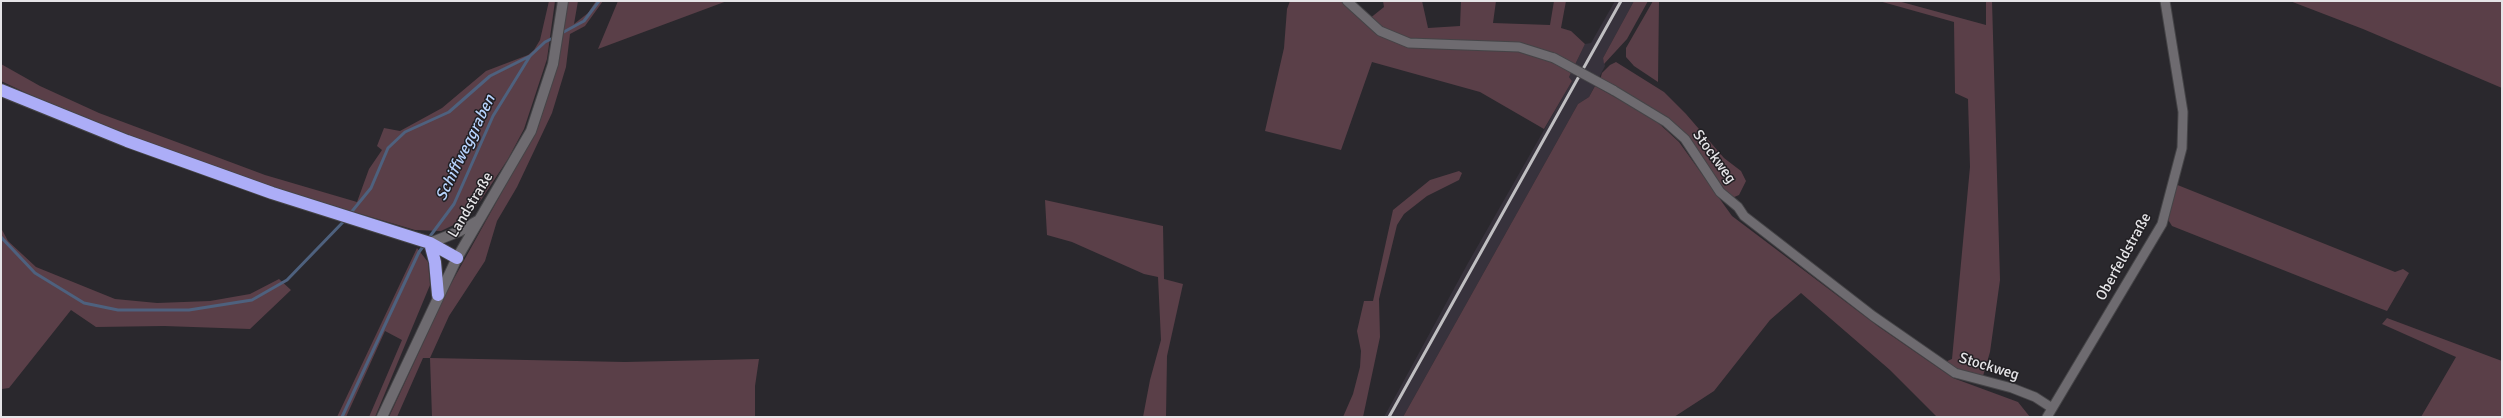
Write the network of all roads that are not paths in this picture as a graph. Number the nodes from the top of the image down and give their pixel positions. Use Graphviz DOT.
graph roads {
  1 [pos="563,1"];
  2 [pos="1347,1"];
  3 [pos="2165,1"];
  4 [pos="1,90"];
  5 [pos="481,218"];
  6 [pos="430,243"];
  7 [pos="457,258"];
  8 [pos="438,295"];
  9 [pos="2052,408"];
  10 [pos="382,417"];
  11 [pos="2047,417"];
  1 -- 5 [label="street, Landstraße"];
  2 -- 9 [label="street, Stockweg, bridge"];
  3 -- 9 [label="street, Oberfeldstraße"];
  4 -- 6 [label="highway"];
  5 -- 6 [label="street"];
  5 -- 7 [label="street, Landstraße"];
  6 -- 7 [label="highway"];
  6 -- 8 [label="highway"];
  7 -- 8 [label="street, Landstraße"];
  8 -- 10 [label="street, Landstraße"];
  9 -- 11 [label="street, Oberfeldstraße"];
}
